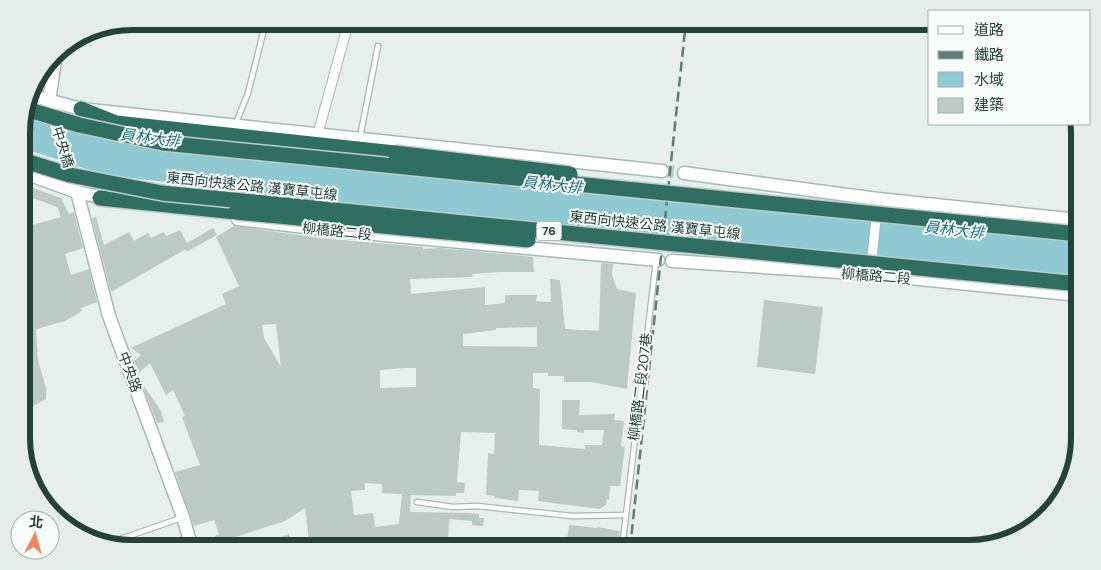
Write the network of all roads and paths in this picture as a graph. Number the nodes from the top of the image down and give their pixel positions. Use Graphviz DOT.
graph roads {
  1 [pos="264,30"];
  2 [pos="346,30"];
  3 [pos="378,46"];
  4 [pos="54,67"];
  5 [pos="36,97"];
  6 [pos="48,102"];
  7 [pos="81,109"];
  8 [pos="32,111"];
  9 [pos="234,126"];
  10 [pos="318,133"];
  11 [pos="359,139"];
  12 [pos="30,162"];
  13 [pos="662,171"];
  14 [pos="684,173"];
  15 [pos="30,175"];
  16 [pos="77,192"];
  17 [pos="100,198"];
  18 [pos="878,199"];
  19 [pos="831,210"];
  20 [pos="1071,219"];
  21 [pos="1071,233"];
  22 [pos="657,260"];
  23 [pos="672,261"];
  24 [pos="868,265"];
  25 [pos="1071,283"];
  26 [pos="1071,294"];
  27 [pos="417,502"];
  28 [pos="625,515"];
  29 [pos="183,517"];
  30 [pos="120,539"];
  31 [pos="189,540"];
  32 [pos="623,540"];
  1 -- 9 [label="lane"];
  2 -- 10 [label="street"];
  3 -- 11 [label="lane"];
  4 -- 6 [label="main road"];
  5 -- 6 [label="main road"];
  6 -- 7 [label="main road"];
  6 -- 16 [label="main road, 中央橋"];
  7 -- 9 [label="main road"];
  7 -- 19 [label="highway, bridge"];
  8 -- 19 [label="highway, bridge"];
  9 -- 10 [label="main road"];
  10 -- 11 [label="main road"];
  11 -- 13 [label="main road"];
  12 -- 24 [label="highway, 東西向快速公路 漢寶草屯線 / 76, bridge"];
  14 -- 18 [label="main road"];
  15 -- 16 [label="main road, 柳橋路二段"];
  16 -- 17 [label="main road, 柳橋路二段"];
  16 -- 29 [label="main road, 中央路"];
  17 -- 22 [label="main road, 柳橋路二段"];
  17 -- 24 [label="highway, bridge"];
  18 -- 20 [label="main road"];
  18 -- 24 [label="street"];
  19 -- 21 [label="highway, bridge"];
  22 -- 28 [label="lane, 柳橋路二段207巷"];
  23 -- 24 [label="main road, 柳橋路二段"];
  24 -- 25 [label="highway, 東西向快速公路 漢寶草屯線 / 76, bridge"];
  24 -- 26 [label="main road, 柳橋路二段"];
  27 -- 28 [label="lane"];
  28 -- 32 [label="lane, 柳橋路二段207巷"];
  29 -- 30 [label="lane"];
  29 -- 31 [label="main road, 中央路"];
}
